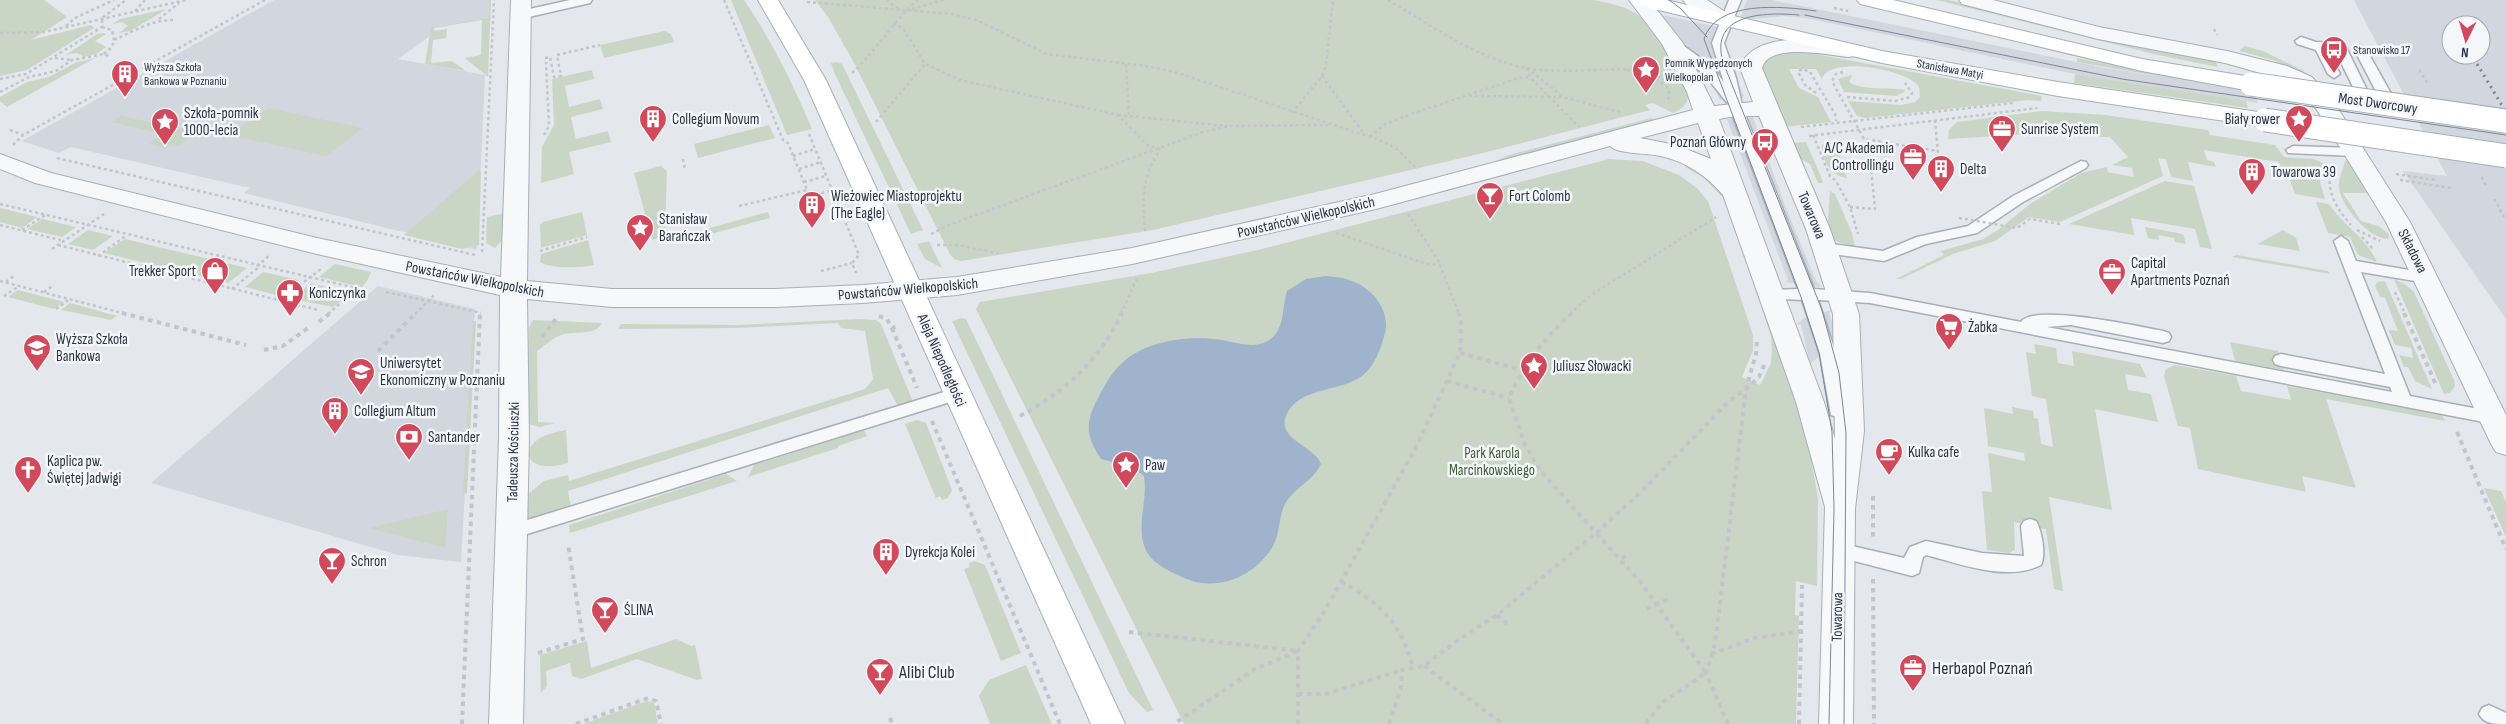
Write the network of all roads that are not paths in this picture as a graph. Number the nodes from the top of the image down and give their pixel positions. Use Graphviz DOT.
graph roads {
  1 [pos="586,0"];
  2 [pos="768,0"];
  3 [pos="1639,0"];
  4 [pos="1693,0"];
  5 [pos="1736,0"];
  6 [pos="1867,0"];
  7 [pos="1969,0"];
  8 [pos="527,9"];
  9 [pos="1726,21"];
  10 [pos="2301,42"];
  11 [pos="1672,43"];
  12 [pos="2320,46"];
  13 [pos="2360,49"];
  14 [pos="1882,57"];
  15 [pos="2334,74"];
  16 [pos="2360,88"];
  17 [pos="2386,97"];
  18 [pos="1736,109"];
  19 [pos="1766,110"];
  20 [pos="1706,114"];
  21 [pos="2506,121"];
  22 [pos="1585,138"];
  23 [pos="2293,150"];
  24 [pos="2354,152"];
  25 [pos="2506,156"];
  26 [pos="0,161"];
  27 [pos="2081,165"];
  28 [pos="0,175"];
  29 [pos="43,178"];
  30 [pos="1740,203"];
  31 [pos="2341,241"];
  32 [pos="1826,248"];
  33 [pos="2351,265"];
  34 [pos="2427,278"];
  35 [pos="515,289"];
  36 [pos="910,291"];
  37 [pos="1772,294"];
  38 [pos="1808,294"];
  39 [pos="1841,295"];
  40 [pos="2002,323"];
  41 [pos="2163,337"];
  42 [pos="2281,360"];
  43 [pos="2396,382"];
  44 [pos="957,394"];
  45 [pos="2403,400"];
  46 [pos="2494,418"];
  47 [pos="2506,444"];
  48 [pos="1840,509"];
  49 [pos="2030,526"];
  50 [pos="512,532"];
  51 [pos="1839,550"];
  52 [pos="506,724"];
  53 [pos="1108,724"];
  54 [pos="1836,724"];
  1 -- 8 [label="lane"];
  2 -- 36 [label="street, Aleja Niepodległości"];
  3 -- 9 [label="street, Stanisława Matyi"];
  3 -- 11 [label="street, Towarowa"];
  4 -- 9 [label="street"];
  5 -- 9 [label="lane, Towarowa"];
  6 -- 21 [label="street, Most Dworcowy, bridge"];
  7 -- 24 [label="street, Składowa"];
  8 -- 35 [label="street, Tadeusza Kościuszki"];
  9 -- 14 [label="street, Stanisława Matyi"];
  9 -- 18 [label="lane, Towarowa"];
  10 -- 12 [label="lane"];
  11 -- 18 [label="lane, Towarowa"];
  11 -- 20 [label="street, Towarowa"];
  12 -- 15 [label="lane"];
  12 -- 16 [label="lane"];
  13 -- 17 [label="lane"];
  14 -- 19 [label="street, Towarowa"];
  14 -- 25 [label="street, Stanisława Matyi, bridge"];
  18 -- 19 [label="street, Powstańców Wielkopolskich"];
  18 -- 20 [label="street, Powstańców Wielkopolskich"];
  18 -- 38 [label="lane, Towarowa"];
  19 -- 32 [label="street, Towarowa"];
  20 -- 22 [label="street, Powstańców Wielkopolskich"];
  20 -- 30 [label="street, Towarowa"];
  22 -- 30 [label="street"];
  22 -- 36 [label="street, Powstańców Wielkopolskich"];
  23 -- 24 [label="lane"];
  24 -- 34 [label="street, Składowa"];
  26 -- 29 [label="street, Powstańców Wielkopolskich"];
  27 -- 32 [label="lane"];
  28 -- 29 [label="street, Powstańców Wielkopolskich"];
  29 -- 35 [label="street, Powstańców Wielkopolskich"];
  30 -- 37 [label="street, Towarowa"];
  31 -- 33 [label="lane"];
  32 -- 39 [label="street, Towarowa"];
  33 -- 34 [label="lane"];
  33 -- 43 [label="lane"];
  34 -- 46 [label="street, Składowa"];
  35 -- 36 [label="street, Powstańców Wielkopolskich"];
  35 -- 50 [label="street, Tadeusza Kościuszki"];
  36 -- 44 [label="street, Aleja Niepodległości"];
  37 -- 38 [label="lane"];
  37 -- 48 [label="street, Towarowa"];
  38 -- 39 [label="lane"];
  38 -- 48 [label="lane, Towarowa"];
  39 -- 40 [label="lane"];
  39 -- 48 [label="street, Towarowa"];
  40 -- 41 [label="lane"];
  40 -- 45 [label="lane"];
  42 -- 43 [label="lane"];
  43 -- 45 [label="lane"];
  44 -- 50 [label="lane"];
  44 -- 53 [label="street, Aleja Niepodległości"];
  45 -- 46 [label="lane"];
  46 -- 47 [label="street, Składowa"];
  48 -- 51 [label="street, Towarowa"];
  49 -- 51 [label="lane"];
  50 -- 52 [label="street, Tadeusza Kościuszki"];
  51 -- 54 [label="street, Towarowa"];
}
